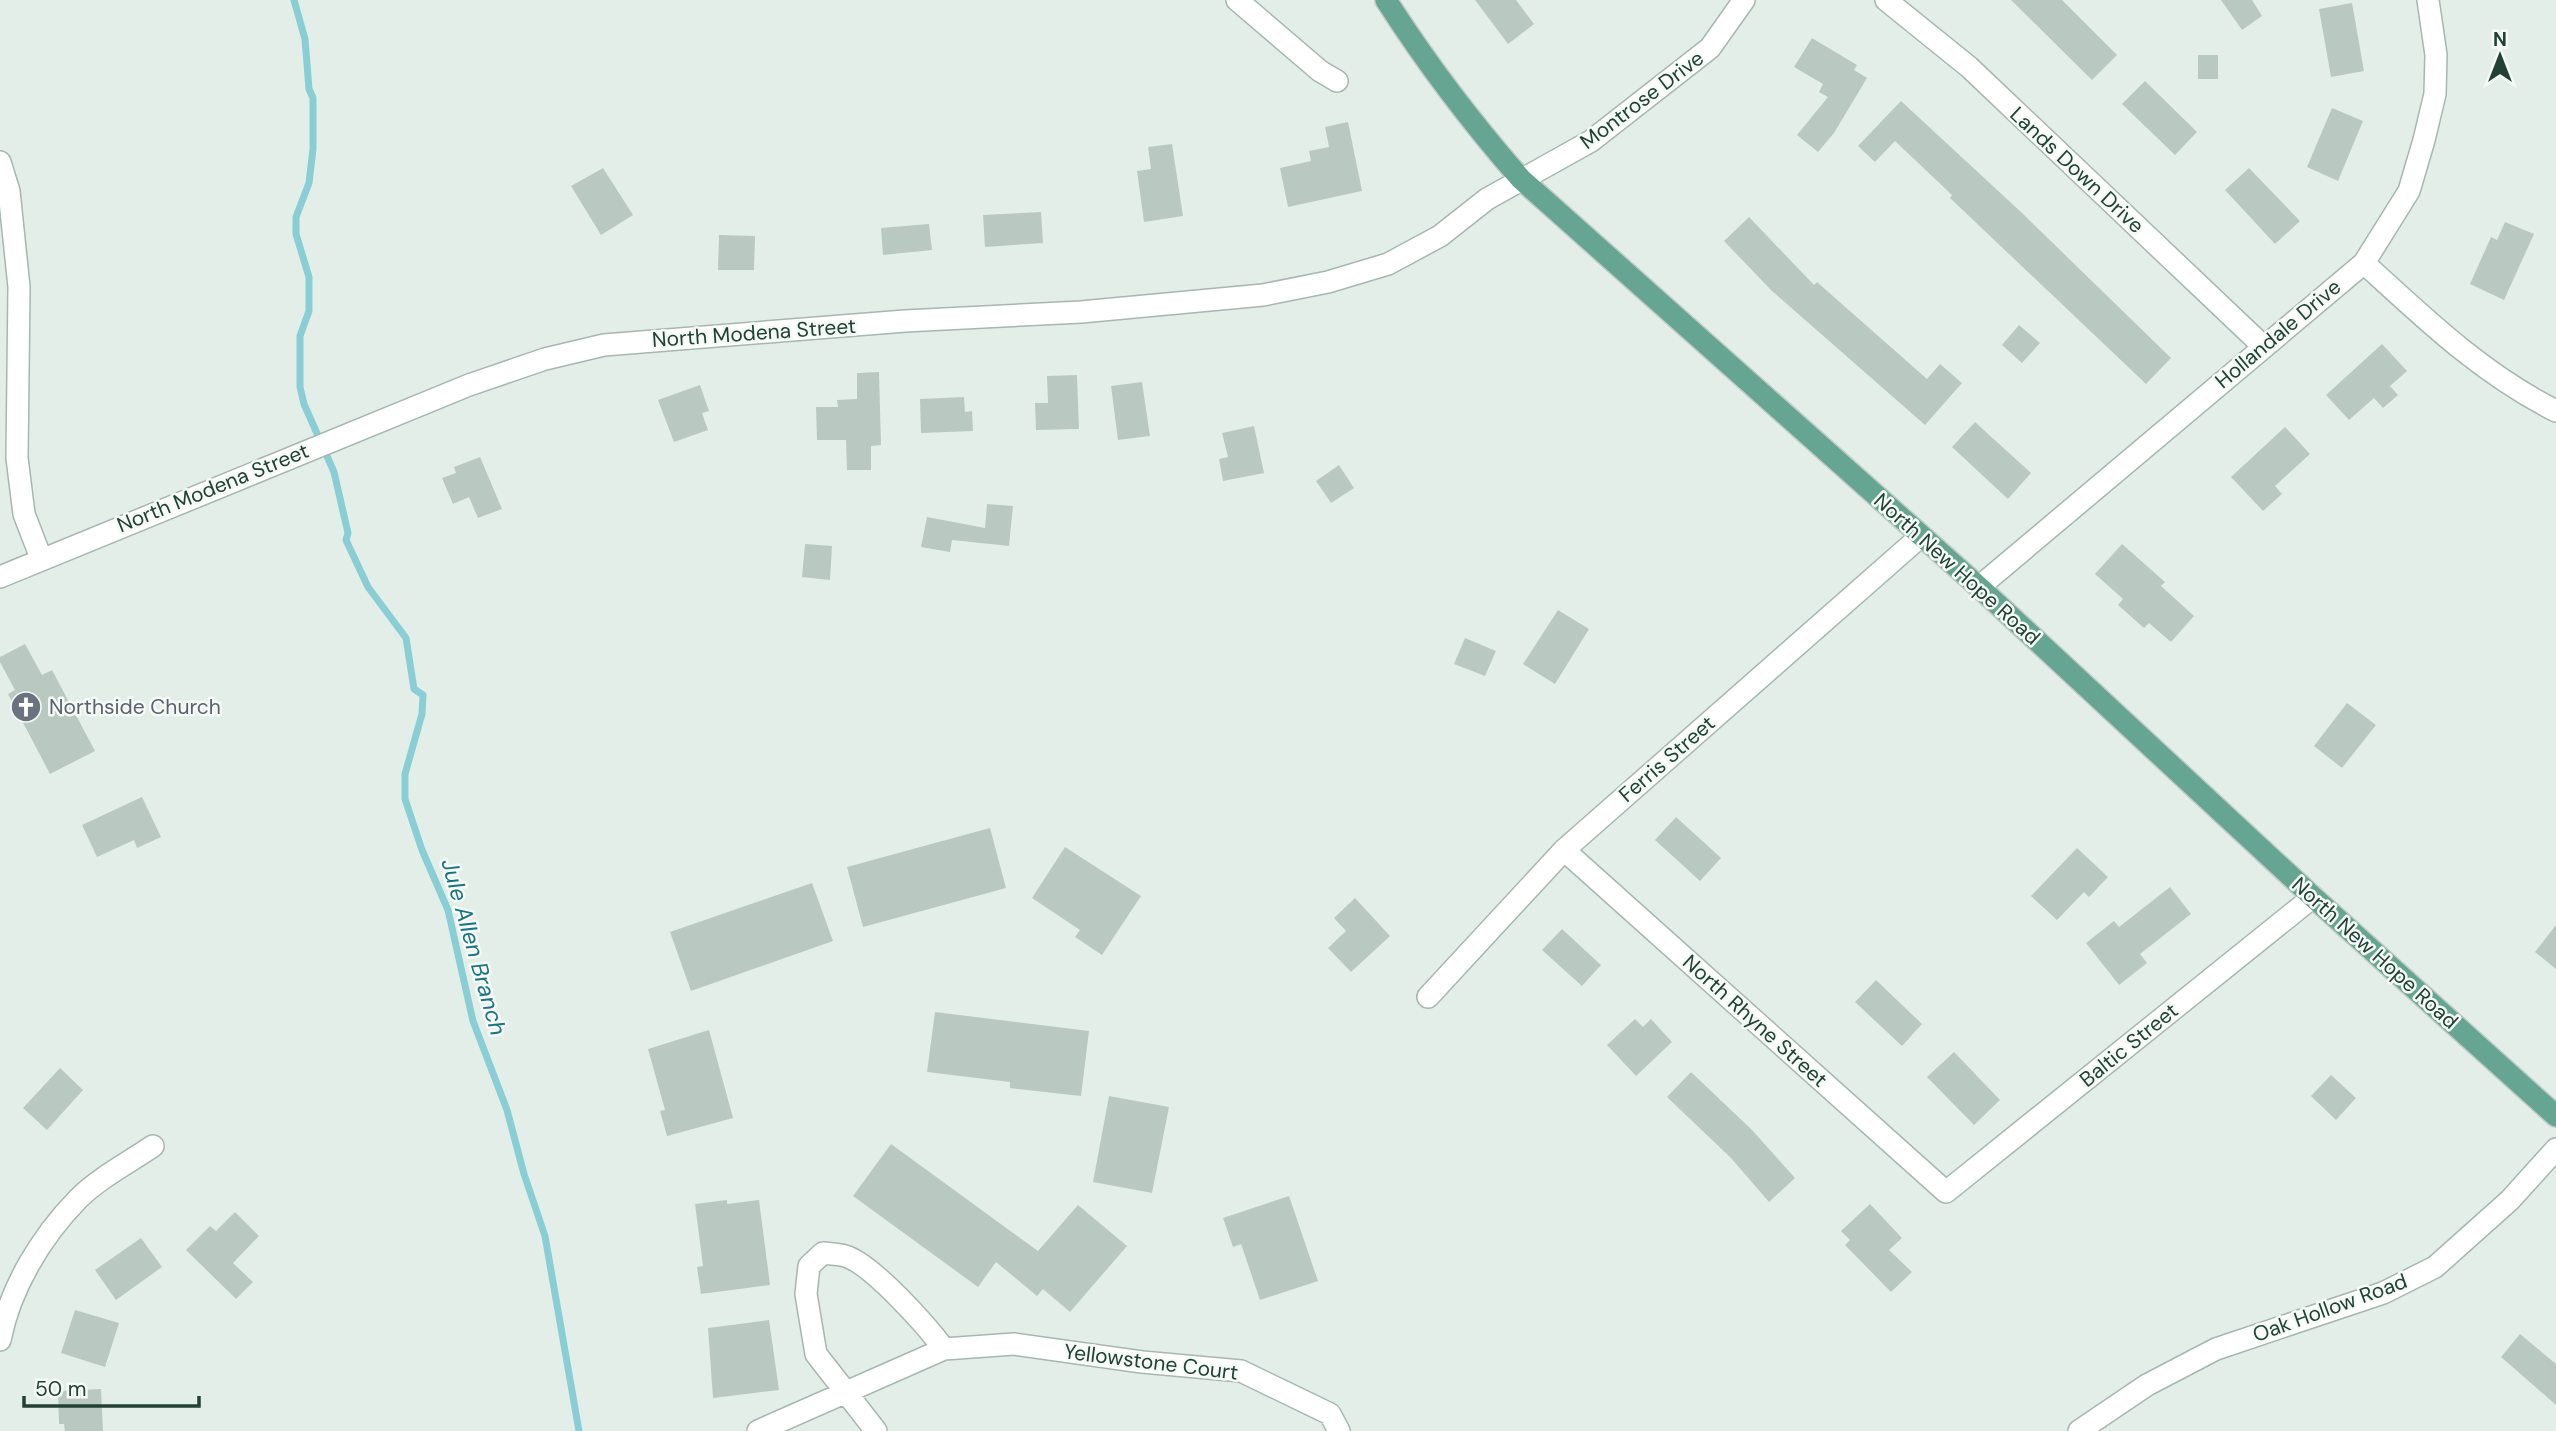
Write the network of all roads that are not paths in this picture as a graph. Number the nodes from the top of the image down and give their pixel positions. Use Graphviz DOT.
graph roads {
  1 [pos="1237,0"];
  2 [pos="1386,0"];
  3 [pos="1744,0"];
  4 [pos="1886,0"];
  5 [pos="2428,0"];
  6 [pos="1337,81"];
  7 [pos="0,162"];
  8 [pos="1521,180"];
  9 [pos="2364,263"];
  10 [pos="2263,346"];
  11 [pos="2556,411"];
  12 [pos="1921,536"];
  13 [pos="41,558"];
  14 [pos="0,577"];
  15 [pos="1979,587"];
  16 [pos="1564,850"];
  17 [pos="2313,897"];
  18 [pos="1428,997"];
  19 [pos="2556,1116"];
  20 [pos="153,1146"];
  21 [pos="2556,1149"];
  22 [pos="1946,1192"];
  23 [pos="0,1340"];
  24 [pos="944,1349"];
  25 [pos="845,1391"];
  26 [pos="758,1431"];
  27 [pos="876,1431"];
  28 [pos="1339,1431"];
  29 [pos="2079,1431"];
  1 -- 6 [label="street"];
  2 -- 8 [label="main road, North New Hope Road"];
  3 -- 8 [label="street, Montrose Drive"];
  4 -- 10 [label="street, Lands Down Drive"];
  5 -- 9 [label="street, Hollandale Drive"];
  7 -- 13 [label="street"];
  8 -- 12 [label="main road, North New Hope Road"];
  8 -- 13 [label="street, North Modena Street"];
  9 -- 10 [label="street, Hollandale Drive"];
  9 -- 11 [label="street"];
  10 -- 15 [label="street, Hollandale Drive"];
  12 -- 15 [label="main road, North New Hope Road"];
  12 -- 16 [label="street, Ferris Street"];
  13 -- 14 [label="street, North Modena Street"];
  15 -- 17 [label="main road, North New Hope Road"];
  16 -- 18 [label="street, Ferris Street"];
  16 -- 22 [label="street, North Rhyne Street"];
  17 -- 19 [label="main road, North New Hope Road"];
  17 -- 22 [label="street, Baltic Street"];
  20 -- 23 [label="street"];
  21 -- 29 [label="street, Oak Hollow Road"];
  24 -- 25 [label="street, Yellowstone Court"];
  24 -- 25 [label="street"];
  24 -- 28 [label="street, Yellowstone Court"];
  25 -- 26 [label="street, Yellowstone Court"];
  25 -- 27 [label="street"];
}
